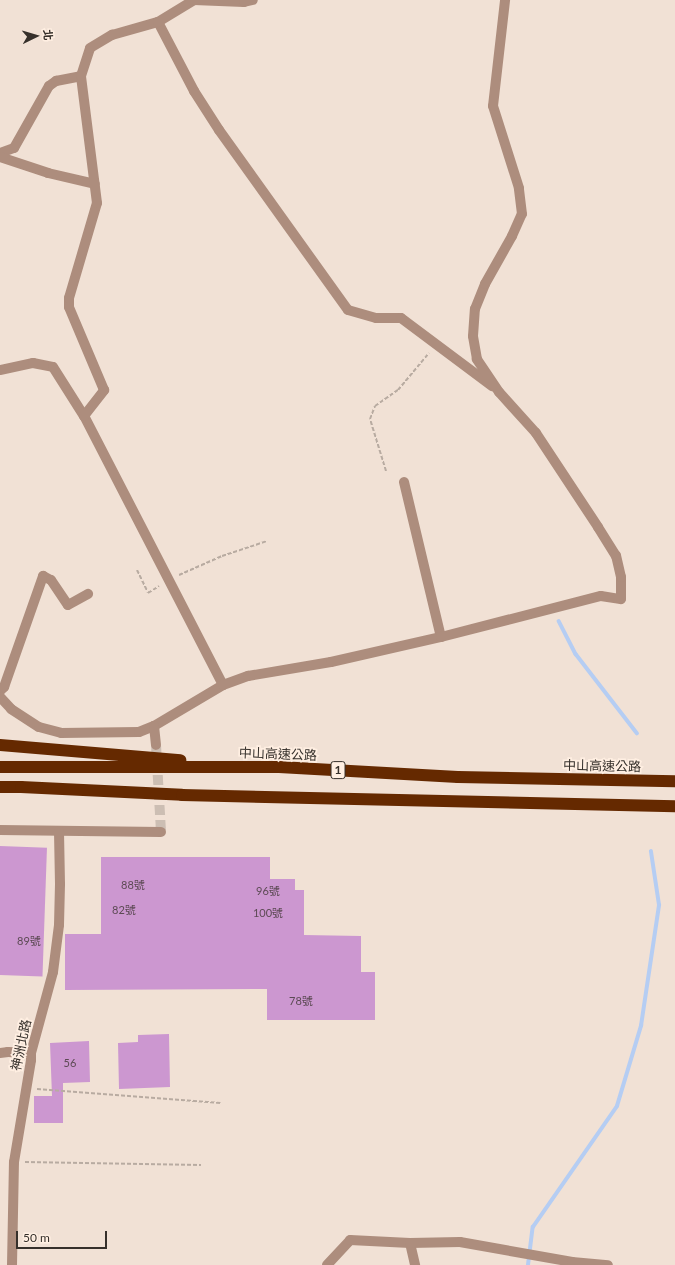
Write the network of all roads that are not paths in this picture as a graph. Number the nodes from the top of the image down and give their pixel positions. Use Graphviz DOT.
graph roads {
  1 [pos="253,0"];
  2 [pos="505,0"];
  3 [pos="158,22"];
  4 [pos="81,76"];
  5 [pos="0,153"];
  6 [pos="0,157"];
  7 [pos="95,184"];
  8 [pos="0,370"];
  9 [pos="499,392"];
  10 [pos="84,416"];
  11 [pos="404,482"];
  12 [pos="88,594"];
  13 [pos="441,637"];
  14 [pos="223,685"];
  15 [pos="0,691"];
  16 [pos="0,697"];
  17 [pos="154,726"];
  18 [pos="0,745"];
  19 [pos="156,745"];
  20 [pos="0,767"];
  21 [pos="279,767"];
  22 [pos="675,781"];
  23 [pos="0,788"];
  24 [pos="675,806"];
  25 [pos="0,830"];
  26 [pos="59,831"];
  27 [pos="161,832"];
  28 [pos="0,1053"];
  29 [pos="31,1053"];
  30 [pos="410,1243"];
  31 [pos="12,1265"];
  32 [pos="327,1265"];
  33 [pos="415,1265"];
  34 [pos="608,1265"];
  1 -- 3 [label="street"];
  2 -- 9 [label="street"];
  3 -- 4 [label="street"];
  3 -- 9 [label="street"];
  4 -- 5 [label="street"];
  4 -- 7 [label="street"];
  6 -- 7 [label="street"];
  7 -- 10 [label="street"];
  8 -- 10 [label="street"];
  9 -- 13 [label="street"];
  10 -- 14 [label="street"];
  11 -- 13 [label="street"];
  12 -- 15 [label="street"];
  13 -- 14 [label="street"];
  14 -- 17 [label="street"];
  16 -- 17 [label="street"];
  17 -- 19 [label="street"];
  18 -- 21 [label="highway"];
  20 -- 21 [label="highway, 中山高速公路 / 1"];
  21 -- 22 [label="highway, 中山高速公路 / 1"];
  23 -- 24 [label="highway, 1"];
  25 -- 26 [label="street"];
  26 -- 27 [label="street"];
  26 -- 29 [label="street, 神洲北路"];
  28 -- 29 [label="street"];
  29 -- 31 [label="street, 神洲北路"];
  30 -- 32 [label="street"];
  30 -- 33 [label="street"];
  30 -- 34 [label="street"];
}
